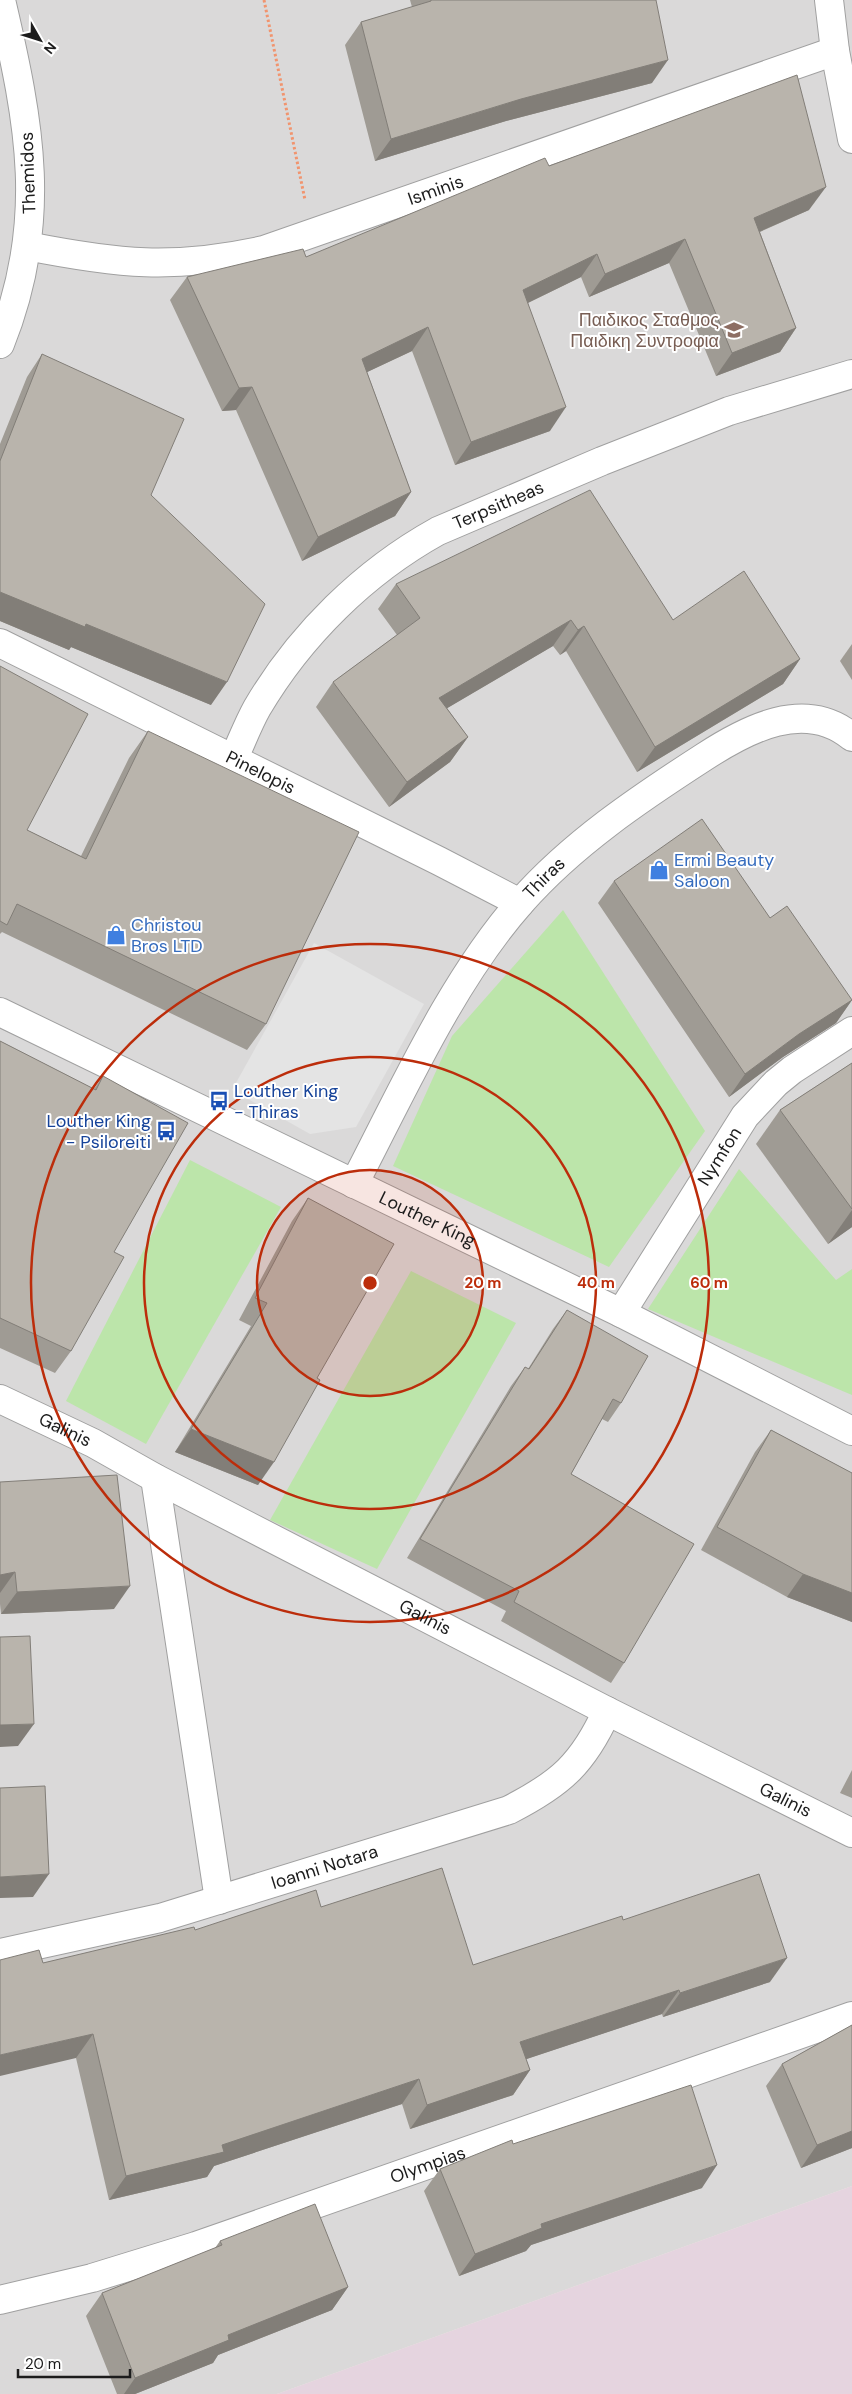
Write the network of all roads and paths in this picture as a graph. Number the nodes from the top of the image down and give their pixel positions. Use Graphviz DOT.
graph roads {
  1 [pos="1,0"];
  2 [pos="264,0"];
  3 [pos="829,0"];
  4 [pos="835,51"];
  5 [pos="852,139"];
  6 [pos="312,233"];
  7 [pos="27,246"];
  8 [pos="0,344"];
  9 [pos="852,374"];
  10 [pos="0,643"];
  11 [pos="852,737"];
  12 [pos="233,760"];
  13 [pos="520,903"];
  14 [pos="0,1012"];
  15 [pos="852,1031"];
  16 [pos="354,1184"];
  17 [pos="622,1313"];
  18 [pos="0,1399"];
  19 [pos="852,1431"];
  20 [pos="155,1478"];
  21 [pos="607,1711"];
  22 [pos="852,1833"];
  23 [pos="219,1900"];
  24 [pos="0,1954"];
  25 [pos="852,2016"];
  26 [pos="0,2300"];
  1 -- 7 [label="street, Themidos"];
  2 -- 6 [label="path"];
  3 -- 4 [label="street"];
  4 -- 5 [label="street"];
  4 -- 6 [label="street, Isminis"];
  6 -- 7 [label="street, Isminis"];
  7 -- 8 [label="street, Themidos"];
  9 -- 12 [label="street, Terpsitheas"];
  10 -- 12 [label="street, Pinelopis"];
  11 -- 13 [label="street, Thiras"];
  12 -- 13 [label="street, Pinelopis"];
  13 -- 16 [label="street, Thiras"];
  14 -- 16 [label="street, Louther King"];
  15 -- 17 [label="street, Nymfon"];
  16 -- 17 [label="street, Louther King"];
  17 -- 19 [label="street, Louther King"];
  18 -- 20 [label="street, Galinis"];
  20 -- 21 [label="street, Galinis"];
  20 -- 23 [label="street"];
  21 -- 22 [label="street, Galinis"];
  21 -- 23 [label="street, Ioanni Notara"];
  23 -- 24 [label="street, Ioanni Notara"];
  25 -- 26 [label="street, Olympias"];
}
